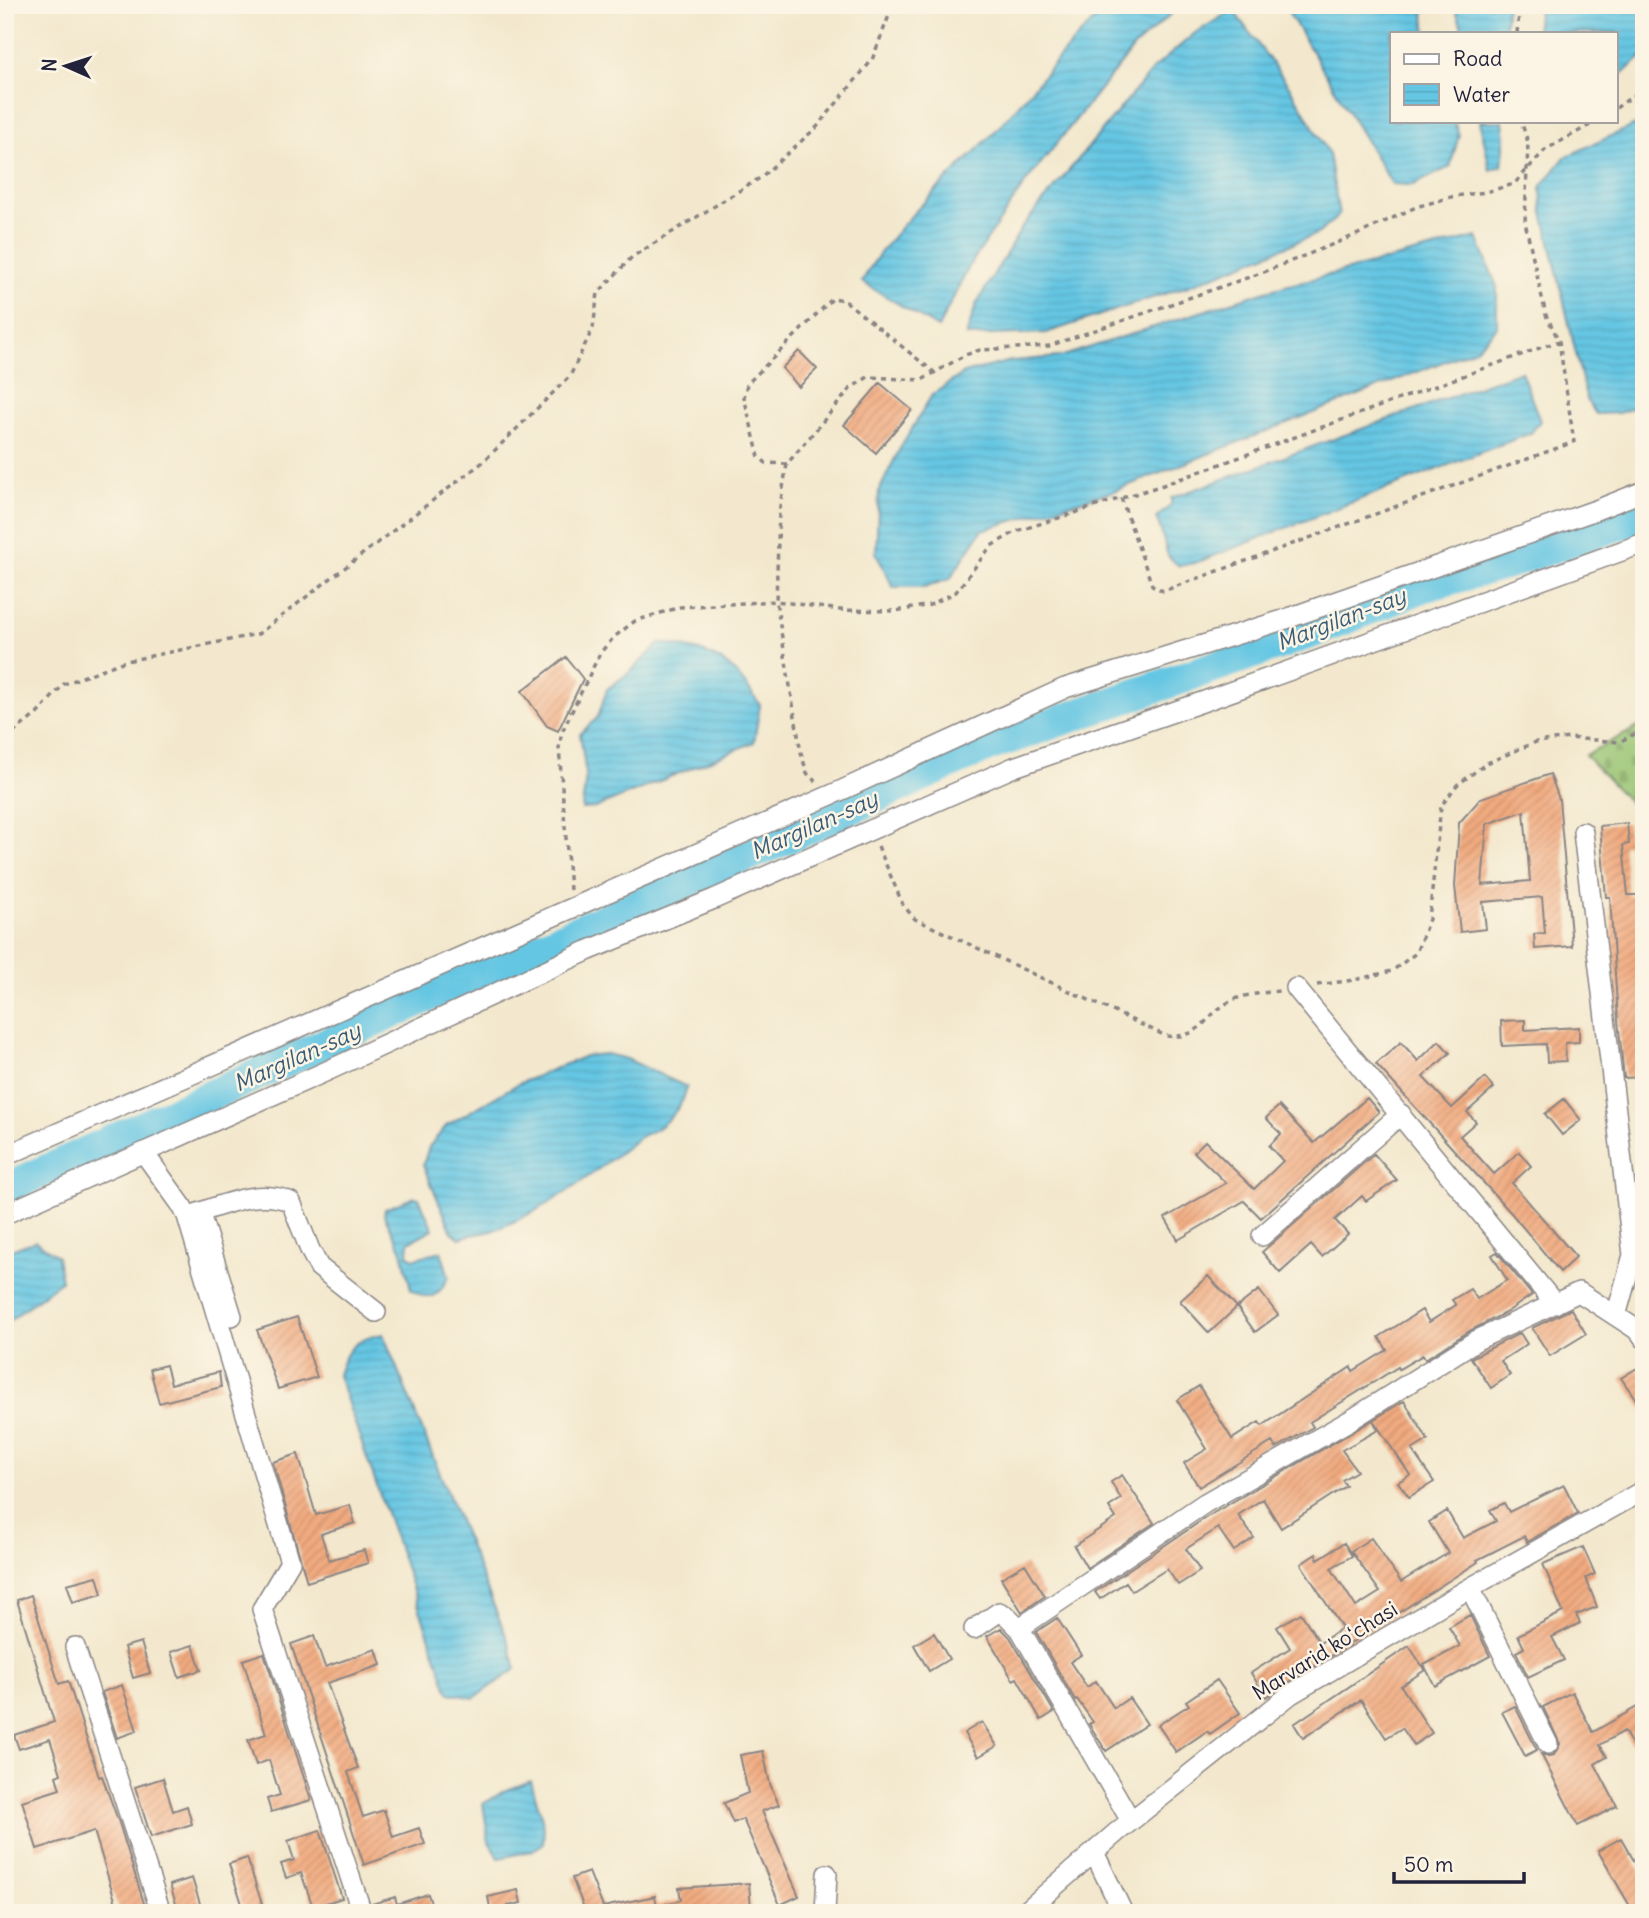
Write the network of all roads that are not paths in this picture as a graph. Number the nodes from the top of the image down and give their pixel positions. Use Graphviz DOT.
graph roads {
  1 [pos="1644,491"];
  2 [pos="1644,543"];
  3 [pos="1583,832"];
  4 [pos="1296,988"];
  5 [pos="1401,1114"];
  6 [pos="144,1153"];
  7 [pos="5,1156"];
  8 [pos="5,1214"];
  9 [pos="191,1215"];
  10 [pos="1262,1236"];
  11 [pos="1555,1304"];
  12 [pos="376,1312"];
  13 [pos="1616,1316"];
  14 [pos="232,1317"];
  15 [pos="1644,1338"];
  16 [pos="1644,1490"];
  17 [pos="1470,1588"];
  18 [pos="974,1629"];
  19 [pos="1020,1629"];
  20 [pos="75,1647"];
  21 [pos="1548,1744"];
  22 [pos="1131,1821"];
  23 [pos="1094,1852"];
  24 [pos="827,1874"];
  25 [pos="161,1913"];
  26 [pos="362,1913"];
  27 [pos="825,1913"];
  28 [pos="1024,1913"];
  29 [pos="1123,1913"];
  1 -- 7 [label="street"];
  2 -- 6 [label="street"];
  3 -- 13 [label="street"];
  4 -- 5 [label="street"];
  5 -- 10 [label="street"];
  5 -- 11 [label="street"];
  6 -- 8 [label="street"];
  6 -- 9 [label="street"];
  9 -- 12 [label="street"];
  9 -- 14 [label="street"];
  9 -- 26 [label="street"];
  11 -- 13 [label="street"];
  11 -- 19 [label="street"];
  13 -- 15 [label="street"];
  16 -- 17 [label="street, Marvarid koʻchasi"];
  17 -- 21 [label="street"];
  17 -- 22 [label="street, Marvarid koʻchasi"];
  18 -- 19 [label="street"];
  19 -- 22 [label="street"];
  20 -- 25 [label="street"];
  22 -- 23 [label="street, Marvarid koʻchasi"];
  23 -- 28 [label="street, Marvarid koʻchasi"];
  23 -- 29 [label="street"];
  24 -- 27 [label="street"];
}
